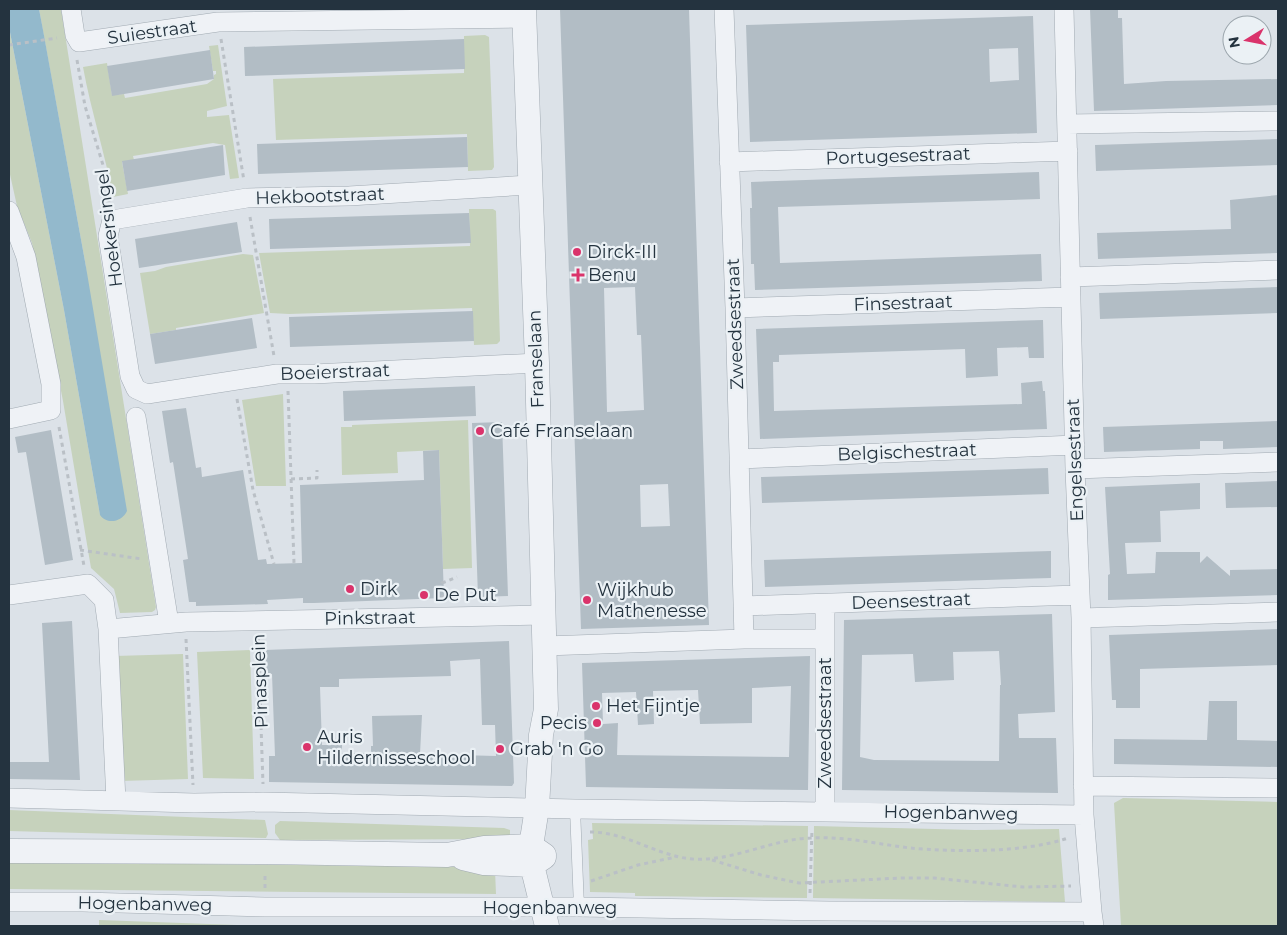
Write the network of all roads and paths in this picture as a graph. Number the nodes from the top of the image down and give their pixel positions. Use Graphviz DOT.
graph roads {
  1 [pos="71,9"];
  2 [pos="724,9"];
  3 [pos="1064,9"];
  4 [pos="524,13"];
  5 [pos="47,39"];
  6 [pos="78,42"];
  7 [pos="9,45"];
  8 [pos="1278,121"];
  9 [pos="1067,124"];
  10 [pos="1068,151"];
  11 [pos="729,162"];
  12 [pos="530,185"];
  13 [pos="9,211"];
  14 [pos="112,220"];
  15 [pos="14,240"];
  16 [pos="1278,270"];
  17 [pos="1070,277"];
  18 [pos="1070,297"];
  19 [pos="735,308"];
  20 [pos="537,364"];
  21 [pos="277,374"];
  22 [pos="234,381"];
  23 [pos="136,389"];
  24 [pos="51,410"];
  25 [pos="136,417"];
  26 [pos="9,418"];
  27 [pos="1075,445"];
  28 [pos="739,459"];
  29 [pos="1278,462"];
  30 [pos="317,470"];
  31 [pos="1075,470"];
  32 [pos="291,479"];
  33 [pos="80,550"];
  34 [pos="160,563"];
  35 [pos="274,564"];
  36 [pos="294,564"];
  37 [pos="456,577"];
  38 [pos="88,584"];
  39 [pos="9,595"];
  40 [pos="1079,596"];
  41 [pos="824,604"];
  42 [pos="743,606"];
  43 [pos="1278,612"];
  44 [pos="543,615"];
  45 [pos="443,617"];
  46 [pos="1081,618"];
  47 [pos="258,621"];
  48 [pos="177,622"];
  49 [pos="108,629"];
  50 [pos="744,639"];
  51 [pos="825,639"];
  52 [pos="545,646"];
  53 [pos="1083,786"];
  54 [pos="1278,788"];
  55 [pos="9,798"];
  56 [pos="116,801"];
  57 [pos="263,802"];
  58 [pos="194,803"];
  59 [pos="555,808"];
  60 [pos="818,811"];
  61 [pos="1084,824"];
  62 [pos="575,832"];
  63 [pos="811,838"];
  64 [pos="9,851"];
  65 [pos="266,852"];
  66 [pos="536,856"];
  67 [pos="678,857"];
  68 [pos="711,860"];
  69 [pos="578,884"];
  70 [pos="810,884"];
  71 [pos="1090,886"];
  72 [pos="9,902"];
  73 [pos="265,906"];
  74 [pos="809,911"];
  75 [pos="557,915"];
  76 [pos="829,919"];
  77 [pos="1093,919"];
  1 -- 6 [label="street"];
  2 -- 11 [label="street, Zweedsestraat"];
  3 -- 9 [label="street, Engelsestraat"];
  4 -- 6 [label="street, Suiestraat"];
  4 -- 12 [label="street, Franselaan"];
  5 -- 7 [label="path"];
  6 -- 14 [label="path, Hoekersingel"];
  8 -- 9 [label="street"];
  9 -- 10 [label="street, Engelsestraat"];
  10 -- 11 [label="street, Portugesestraat"];
  10 -- 17 [label="street, Engelsestraat"];
  11 -- 19 [label="street, Zweedsestraat"];
  12 -- 14 [label="street, Hekbootstraat"];
  12 -- 20 [label="street, Franselaan"];
  13 -- 15 [label="street"];
  14 -- 23 [label="street, Hoekersingel"];
  15 -- 24 [label="street"];
  16 -- 17 [label="street"];
  17 -- 18 [label="street, Engelsestraat"];
  18 -- 19 [label="street, Finsestraat"];
  18 -- 27 [label="street, Engelsestraat"];
  19 -- 28 [label="street, Zweedsestraat"];
  20 -- 21 [label="street, Boeierstraat"];
  20 -- 44 [label="street, Franselaan"];
  21 -- 22 [label="street, Boeierstraat"];
  21 -- 32 [label="path"];
  22 -- 23 [label="street, Boeierstraat"];
  22 -- 35 [label="path"];
  24 -- 26 [label="street"];
  24 -- 33 [label="path"];
  25 -- 34 [label="street"];
  27 -- 28 [label="street, Belgischestraat"];
  27 -- 31 [label="street, Engelsestraat"];
  28 -- 42 [label="street, Zweedsestraat"];
  29 -- 31 [label="street"];
  30 -- 32 [label="path"];
  31 -- 40 [label="street, Engelsestraat"];
  32 -- 36 [label="path"];
  33 -- 34 [label="path"];
  33 -- 38 [label="path"];
  34 -- 48 [label="street"];
  37 -- 45 [label="path"];
  38 -- 39 [label="street"];
  38 -- 49 [label="street"];
  40 -- 41 [label="street, Deensestraat"];
  40 -- 46 [label="street, Engelsestraat"];
  41 -- 42 [label="street, Deensestraat"];
  41 -- 51 [label="street, Zweedsestraat"];
  42 -- 50 [label="street, Zweedsestraat"];
  43 -- 46 [label="street"];
  44 -- 45 [label="street, Pinkstraat"];
  44 -- 52 [label="street, Franselaan"];
  45 -- 47 [label="street, Pinkstraat"];
  46 -- 53 [label="street, Engelsestraat"];
  47 -- 48 [label="street, Pinasplein"];
  47 -- 57 [label="path, Pinasplein"];
  48 -- 49 [label="street, Pinasplein"];
  48 -- 58 [label="path"];
  49 -- 56 [label="street"];
  50 -- 51 [label="street"];
  50 -- 52 [label="street"];
  51 -- 60 [label="street, Zweedsestraat"];
  52 -- 59 [label="street, Franselaan"];
  53 -- 54 [label="street"];
  53 -- 61 [label="street, Engelsestraat"];
  55 -- 56 [label="street, Hogenbanweg"];
  56 -- 58 [label="street, Hogenbanweg"];
  57 -- 58 [label="street, Hogenbanweg"];
  57 -- 59 [label="street, Hogenbanweg"];
  59 -- 60 [label="street, Hogenbanweg"];
  59 -- 62 [label="lane, Franselaan"];
  59 -- 66 [label="street, Franselaan"];
  60 -- 61 [label="street, Hogenbanweg"];
  60 -- 63 [label="path"];
  61 -- 63 [label="path"];
  61 -- 71 [label="street, Engelsestraat"];
  62 -- 67 [label="path"];
  62 -- 69 [label="lane, Franselaan"];
  63 -- 68 [label="path"];
  63 -- 70 [label="path"];
  64 -- 65 [label="street"];
  65 -- 66 [label="street"];
  65 -- 73 [label="path"];
  66 -- 75 [label="street"];
  67 -- 68 [label="path"];
  67 -- 69 [label="path"];
  68 -- 70 [label="path"];
  69 -- 75 [label="lane, Franselaan"];
  70 -- 71 [label="path"];
  70 -- 74 [label="path"];
  71 -- 77 [label="street, Engelsestraat"];
  72 -- 73 [label="street, Hogenbanweg"];
  73 -- 75 [label="street, Hogenbanweg"];
  74 -- 75 [label="street, Hogenbanweg"];
  74 -- 76 [label="street, Hogenbanweg"];
  76 -- 77 [label="street, Hogenbanweg"];
}
